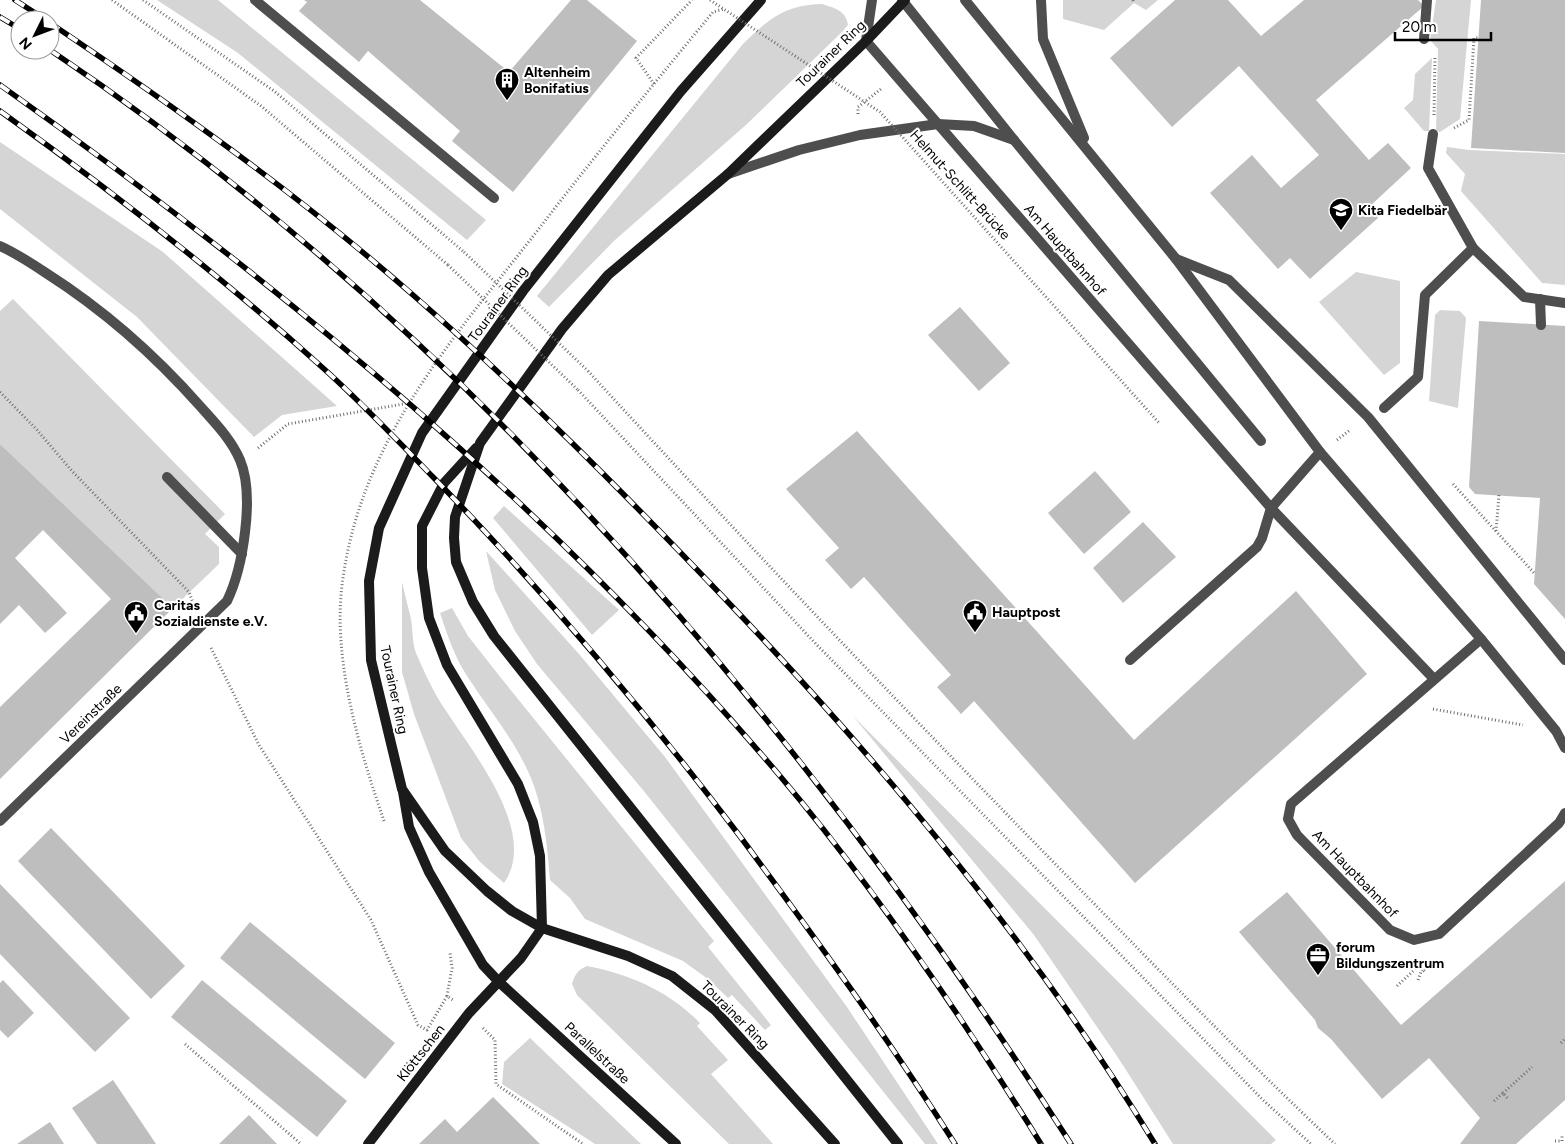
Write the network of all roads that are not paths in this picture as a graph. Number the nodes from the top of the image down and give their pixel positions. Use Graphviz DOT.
graph roads {
  1 [pos="254,0"];
  2 [pos="761,0"];
  3 [pos="872,0"];
  4 [pos="965,0"];
  5 [pos="1041,0"];
  6 [pos="1427,0"];
  7 [pos="903,1"];
  8 [pos="1424,39"];
  9 [pos="866,41"];
  10 [pos="938,124"];
  11 [pos="1434,134"];
  12 [pos="1014,140"];
  13 [pos="1088,148"];
  14 [pos="728,174"];
  15 [pos="494,198"];
  16 [pos="5,248"];
  17 [pos="1473,248"];
  18 [pos="1176,259"];
  19 [pos="1540,299"];
  20 [pos="1565,303"];
  21 [pos="1541,325"];
  22 [pos="1384,408"];
  23 [pos="1261,441"];
  24 [pos="480,443"];
  25 [pos="1320,452"];
  26 [pos="167,477"];
  27 [pos="1271,508"];
  28 [pos="242,554"];
  29 [pos="1481,639"];
  30 [pos="1130,660"];
  31 [pos="1565,660"];
  32 [pos="1434,679"];
  33 [pos="1565,748"];
  34 [pos="402,789"];
  35 [pos="1565,813"];
  36 [pos="0,821"];
  37 [pos="542,928"];
  38 [pos="498,982"];
  39 [pos="368,1144"];
  40 [pos="676,1144"];
  41 [pos="835,1144"];
  42 [pos="898,1144"];
  1 -- 15 [label="street"];
  2 -- 34 [label="main road, Tourainer Ring"];
  3 -- 9 [label="street"];
  4 -- 13 [label="street"];
  5 -- 13 [label="street"];
  6 -- 8 [label="street"];
  7 -- 9 [label="main road, Tourainer Ring"];
  7 -- 12 [label="street"];
  9 -- 10 [label="street, Am Hauptbahnhof"];
  9 -- 14 [label="main road, Tourainer Ring"];
  10 -- 12 [label="street"];
  10 -- 14 [label="street"];
  10 -- 27 [label="street, Am Hauptbahnhof"];
  11 -- 17 [label="street"];
  12 -- 23 [label="street"];
  13 -- 18 [label="street"];
  14 -- 24 [label="main road, Tourainer Ring"];
  16 -- 28 [label="street, Vereinstraße"];
  17 -- 19 [label="street"];
  17 -- 22 [label="street"];
  18 -- 25 [label="street"];
  18 -- 31 [label="street"];
  19 -- 20 [label="street"];
  19 -- 21 [label="street"];
  24 -- 37 [label="main road"];
  24 -- 42 [label="main road, Tourainer Ring"];
  25 -- 27 [label="street"];
  25 -- 29 [label="street"];
  26 -- 28 [label="street"];
  27 -- 30 [label="street"];
  27 -- 32 [label="street, Am Hauptbahnhof"];
  28 -- 36 [label="street, Vereinstraße"];
  29 -- 32 [label="street, Am Hauptbahnhof"];
  29 -- 33 [label="street"];
  32 -- 35 [label="street, Am Hauptbahnhof"];
  34 -- 37 [label="main road, Tourainer Ring"];
  34 -- 38 [label="main road, Parallelstraße"];
  37 -- 38 [label="main road, Klöttschen"];
  37 -- 41 [label="main road, Tourainer Ring"];
  38 -- 39 [label="main road, Klöttschen"];
  38 -- 40 [label="main road, Parallelstraße"];
}
